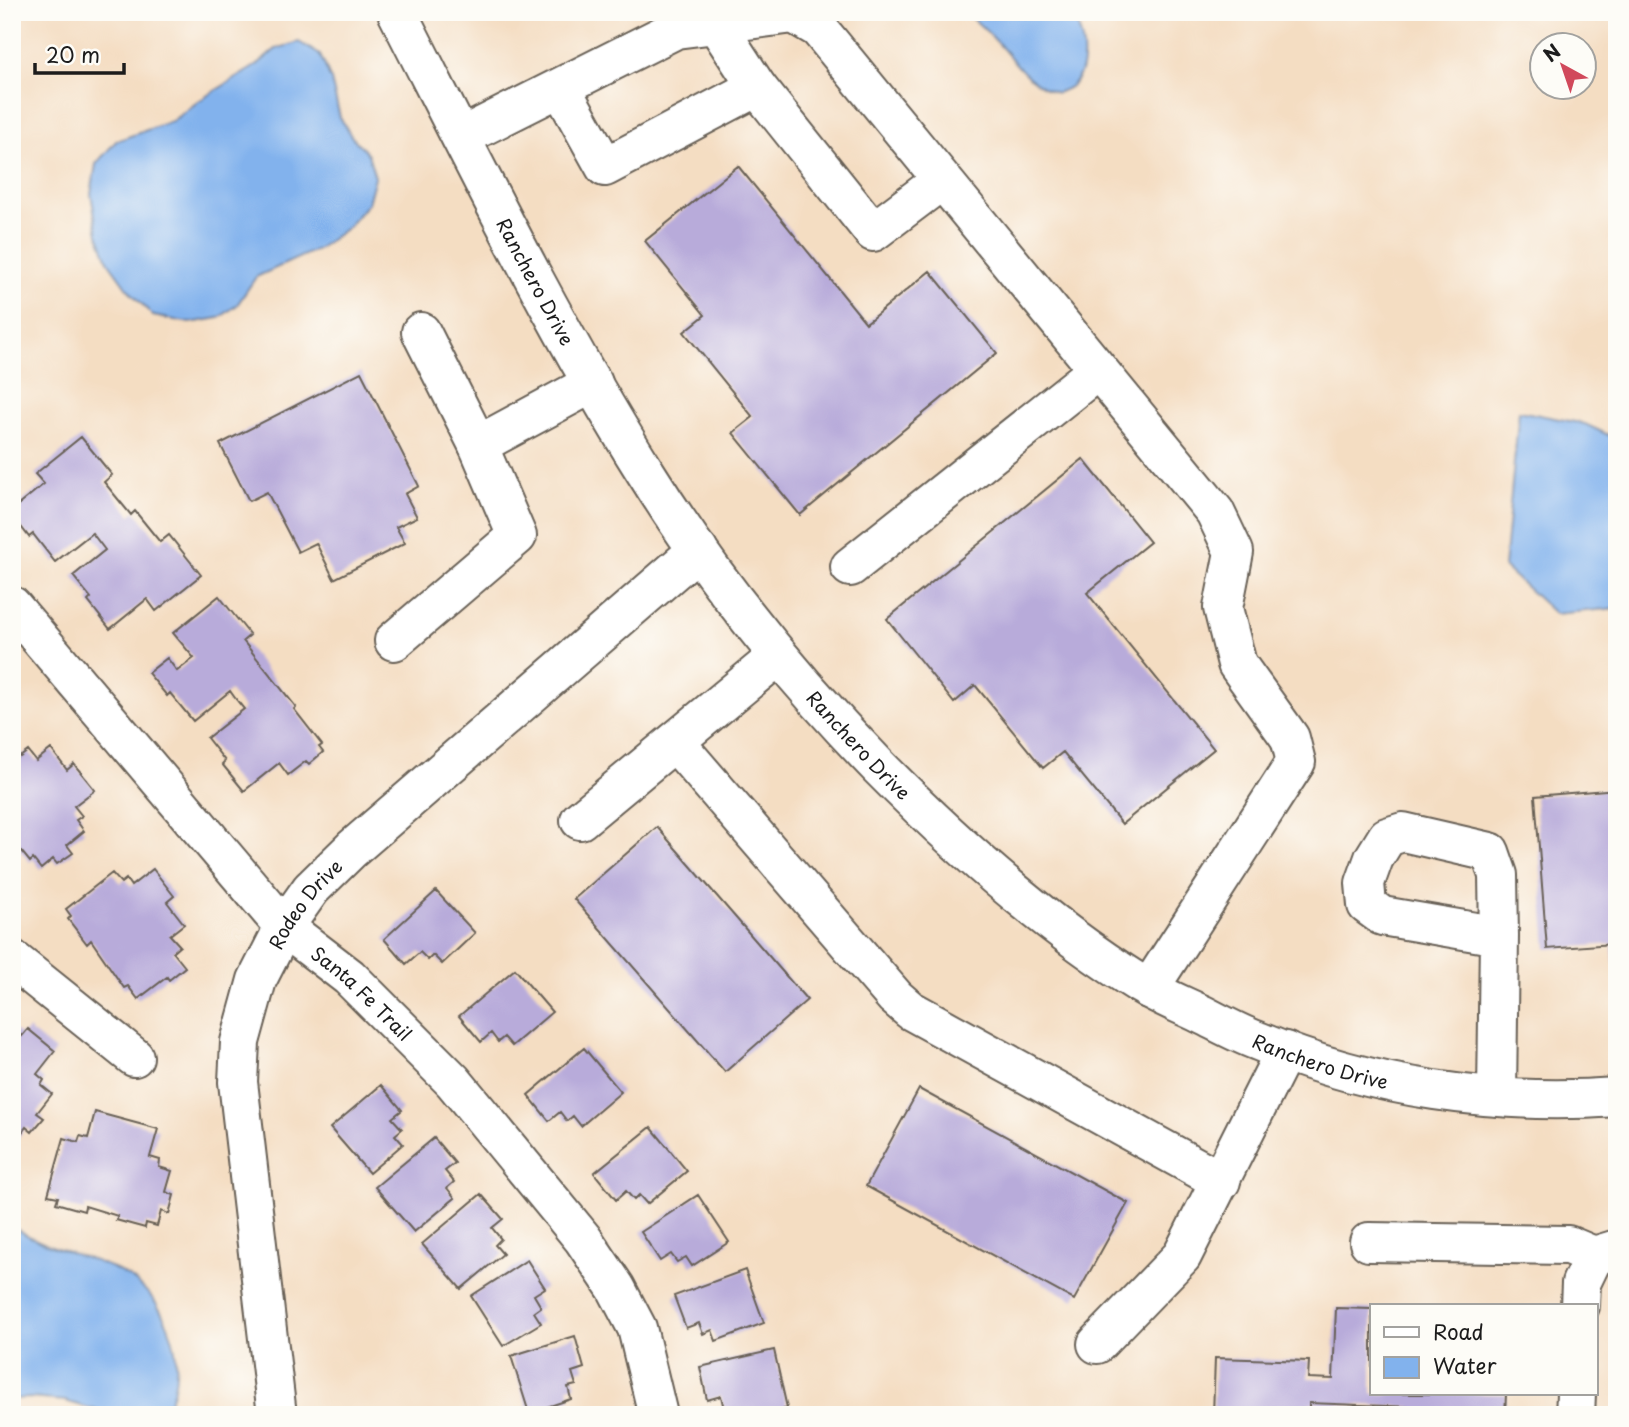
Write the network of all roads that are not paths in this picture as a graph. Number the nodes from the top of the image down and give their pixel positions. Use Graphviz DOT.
graph roads {
  1 [pos="397,12"];
  2 [pos="716,24"];
  3 [pos="757,87"];
  4 [pos="561,88"];
  5 [pos="461,137"];
  6 [pos="942,180"];
  7 [pos="421,332"];
  8 [pos="1098,370"];
  9 [pos="593,383"];
  10 [pos="478,445"];
  11 [pos="698,550"];
  12 [pos="850,567"];
  13 [pos="18,626"];
  14 [pos="394,641"];
  15 [pos="778,656"];
  16 [pos="676,742"];
  17 [pos="580,820"];
  18 [pos="284,927"];
  19 [pos="1499,936"];
  20 [pos="12,959"];
  21 [pos="1149,989"];
  22 [pos="1285,1051"];
  23 [pos="134,1057"];
  24 [pos="1497,1096"];
  25 [pos="1617,1097"];
  26 [pos="1221,1181"];
  27 [pos="1369,1242"];
  28 [pos="1605,1253"];
  29 [pos="1580,1304"];
  30 [pos="1097,1344"];
  31 [pos="1576,1396"];
  32 [pos="277,1415"];
  33 [pos="658,1415"];
  34 [pos="1575,1415"];
  1 -- 5 [label="street, Ranchero Drive"];
  2 -- 3 [label="street"];
  2 -- 4 [label="street"];
  2 -- 6 [label="street"];
  3 -- 4 [label="street"];
  3 -- 6 [label="street"];
  4 -- 5 [label="street"];
  5 -- 9 [label="street, Ranchero Drive"];
  6 -- 8 [label="street"];
  7 -- 10 [label="street"];
  8 -- 12 [label="street"];
  8 -- 21 [label="street"];
  9 -- 10 [label="street"];
  9 -- 11 [label="street, Ranchero Drive"];
  10 -- 14 [label="street"];
  11 -- 15 [label="street, Ranchero Drive"];
  11 -- 18 [label="street, Rodeo Drive"];
  13 -- 18 [label="street, Santa Fe Trail"];
  15 -- 16 [label="street"];
  15 -- 21 [label="street, Ranchero Drive"];
  16 -- 17 [label="street"];
  16 -- 26 [label="street"];
  18 -- 32 [label="street, Rodeo Drive"];
  18 -- 33 [label="street, Santa Fe Trail"];
  19 -- 24 [label="street"];
  20 -- 23 [label="street"];
  21 -- 22 [label="street, Ranchero Drive"];
  22 -- 24 [label="street, Ranchero Drive"];
  22 -- 26 [label="street"];
  24 -- 25 [label="street, Ranchero Drive"];
  26 -- 30 [label="street"];
  27 -- 28 [label="street"];
  28 -- 29 [label="street"];
  31 -- 34 [label="street"];
}
